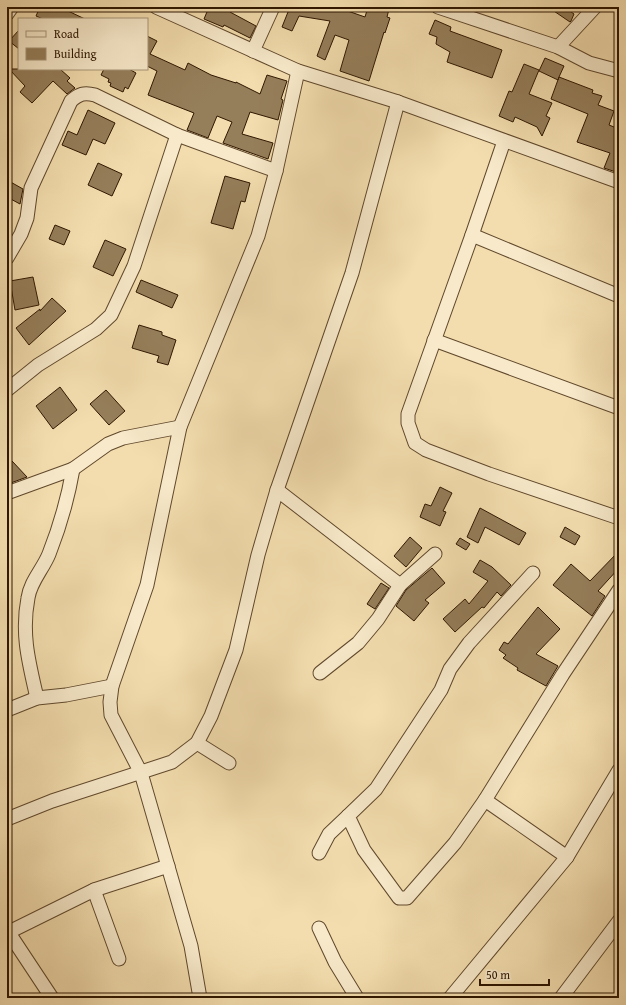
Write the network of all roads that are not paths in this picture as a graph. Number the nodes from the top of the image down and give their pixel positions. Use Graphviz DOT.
graph roads {
  1 [pos="12,7"];
  2 [pos="156,7"];
  3 [pos="273,7"];
  4 [pos="438,7"];
  5 [pos="595,7"];
  6 [pos="471,12"];
  7 [pos="7,14"];
  8 [pos="558,47"];
  9 [pos="253,51"];
  10 [pos="298,71"];
  11 [pos="619,71"];
  12 [pos="398,102"];
  13 [pos="177,135"];
  14 [pos="504,141"];
  15 [pos="276,171"];
  16 [pos="619,182"];
  17 [pos="472,235"];
  18 [pos="7,258"];
  19 [pos="619,296"];
  20 [pos="434,340"];
  21 [pos="7,390"];
  22 [pos="619,408"];
  23 [pos="180,427"];
  24 [pos="73,468"];
  25 [pos="277,490"];
  26 [pos="7,493"];
  27 [pos="619,518"];
  28 [pos="435,554"];
  29 [pos="533,573"];
  30 [pos="400,585"];
  31 [pos="619,590"];
  32 [pos="320,673"];
  33 [pos="112,686"];
  34 [pos="37,698"];
  35 [pos="7,710"];
  36 [pos="197,743"];
  37 [pos="229,764"];
  38 [pos="619,770"];
  39 [pos="141,774"];
  40 [pos="485,800"];
  41 [pos="348,816"];
  42 [pos="7,819"];
  43 [pos="319,853"];
  44 [pos="567,857"];
  45 [pos="168,866"];
  46 [pos="94,890"];
  47 [pos="619,921"];
  48 [pos="319,928"];
  49 [pos="8,931"];
  50 [pos="119,958"];
  51 [pos="52,998"];
  52 [pos="200,998"];
  53 [pos="357,998"];
  54 [pos="450,998"];
  55 [pos="560,998"];
  1 -- 7 [label="street"];
  2 -- 9 [label="street"];
  3 -- 9 [label="street"];
  4 -- 6 [label="street"];
  5 -- 8 [label="street"];
  6 -- 8 [label="street"];
  8 -- 11 [label="street"];
  9 -- 10 [label="street"];
  10 -- 12 [label="street"];
  10 -- 15 [label="street"];
  12 -- 14 [label="street"];
  12 -- 25 [label="street"];
  13 -- 15 [label="street"];
  13 -- 18 [label="street"];
  13 -- 21 [label="street"];
  14 -- 16 [label="street"];
  14 -- 17 [label="street"];
  15 -- 23 [label="street"];
  17 -- 19 [label="street"];
  17 -- 20 [label="street"];
  20 -- 22 [label="street"];
  20 -- 27 [label="street"];
  23 -- 24 [label="street"];
  23 -- 33 [label="street"];
  24 -- 26 [label="street"];
  24 -- 34 [label="street"];
  25 -- 30 [label="street"];
  25 -- 36 [label="street"];
  28 -- 30 [label="street"];
  29 -- 41 [label="street"];
  30 -- 32 [label="street"];
  31 -- 40 [label="street"];
  33 -- 34 [label="street"];
  33 -- 39 [label="street"];
  34 -- 35 [label="street"];
  36 -- 37 [label="street"];
  36 -- 39 [label="street"];
  38 -- 44 [label="street"];
  39 -- 42 [label="street"];
  39 -- 45 [label="street"];
  40 -- 41 [label="street"];
  40 -- 44 [label="street"];
  41 -- 43 [label="street"];
  44 -- 54 [label="street"];
  45 -- 46 [label="street"];
  45 -- 52 [label="street"];
  46 -- 49 [label="street"];
  46 -- 50 [label="street"];
  47 -- 55 [label="street"];
  48 -- 53 [label="street"];
  49 -- 51 [label="street"];
}
